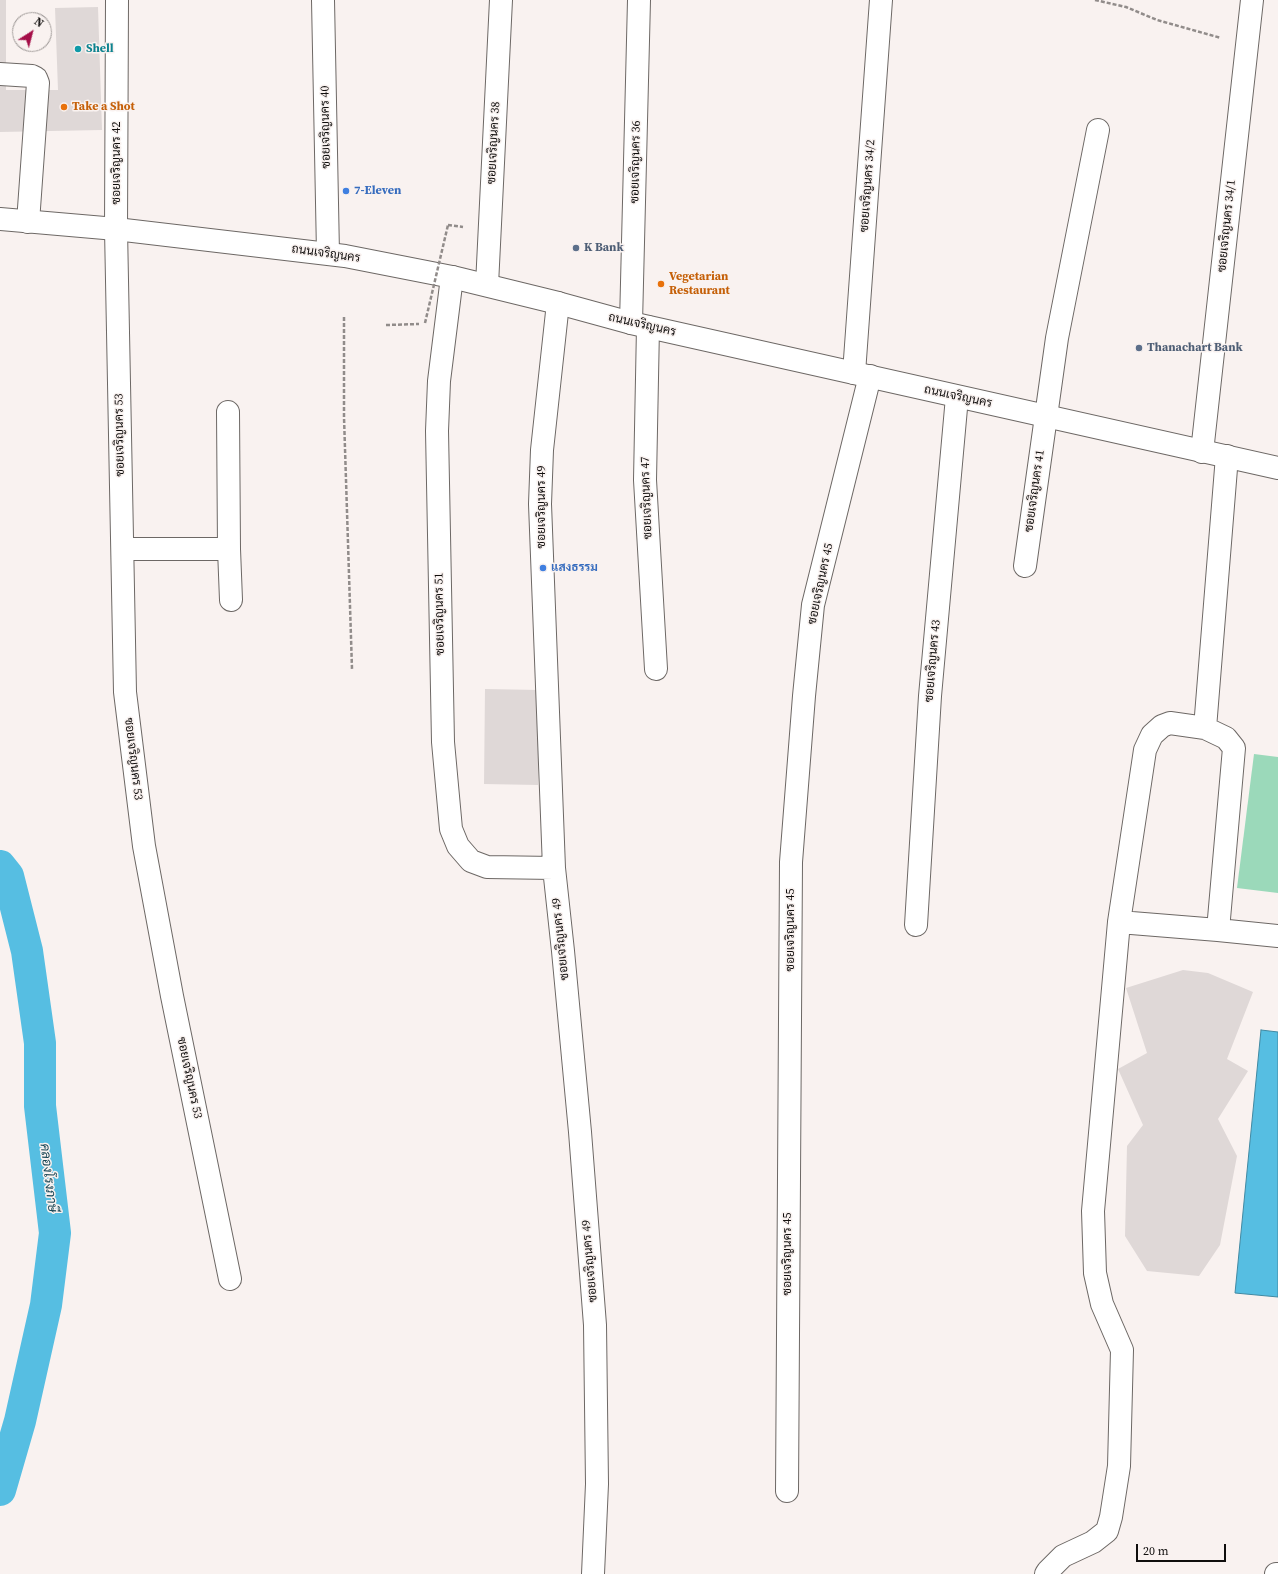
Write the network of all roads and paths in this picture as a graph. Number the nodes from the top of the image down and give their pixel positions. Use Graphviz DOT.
graph roads {
  1 [pos="117,0"];
  2 [pos="324,0"];
  3 [pos="502,0"];
  4 [pos="639,0"];
  5 [pos="881,0"];
  6 [pos="1095,0"];
  7 [pos="1252,0"];
  8 [pos="1247,46"];
  9 [pos="0,74"];
  10 [pos="1098,130"];
  11 [pos="0,219"];
  12 [pos="28,222"];
  13 [pos="448,224"];
  14 [pos="116,229"];
  15 [pos="328,253"];
  16 [pos="452,277"];
  17 [pos="487,285"];
  18 [pos="558,303"];
  19 [pos="344,316"];
  20 [pos="386,325"];
  21 [pos="640,325"];
  22 [pos="862,375"];
  23 [pos="957,397"];
  24 [pos="228,412"];
  25 [pos="1045,416"];
  26 [pos="1202,452"];
  27 [pos="1227,456"];
  28 [pos="1278,468"];
  29 [pos="123,549"];
  30 [pos="228,549"];
  31 [pos="1025,566"];
  32 [pos="231,600"];
  33 [pos="656,668"];
  34 [pos="352,669"];
  35 [pos="1205,728"];
  36 [pos="554,868"];
  37 [pos="1118,922"];
  38 [pos="916,925"];
  39 [pos="1218,930"];
  40 [pos="1278,936"];
  41 [pos="230,1279"];
  42 [pos="786,1491"];
  43 [pos="593,1574"];
  44 [pos="1046,1574"];
  1 -- 14 [label="street, ซอยเจริญนคร 42"];
  2 -- 15 [label="street, ซอยเจริญนคร 40"];
  3 -- 17 [label="street, ซอยเจริญนคร 38"];
  4 -- 21 [label="street, ซอยเจริญนคร 36"];
  5 -- 22 [label="street, ซอยเจริญนคร 34/2"];
  6 -- 8 [label="path"];
  7 -- 8 [label="street, ซอยเจริญนคร 34/1"];
  8 -- 26 [label="street, ซอยเจริญนคร 34/1"];
  9 -- 12 [label="street"];
  10 -- 25 [label="street, ซอยเจริญนคร 41"];
  11 -- 12 [label="street, ถนนเจริญนคร"];
  12 -- 14 [label="street, ถนนเจริญนคร"];
  13 -- 20 [label="path, bridge"];
  14 -- 15 [label="street, ถนนเจริญนคร"];
  14 -- 29 [label="street, ซอยเจริญนคร 53"];
  15 -- 16 [label="street, ถนนเจริญนคร"];
  16 -- 17 [label="street, ถนนเจริญนคร"];
  16 -- 36 [label="street, ซอยเจริญนคร 51"];
  17 -- 18 [label="street, ถนนเจริญนคร"];
  18 -- 21 [label="street, ถนนเจริญนคร"];
  18 -- 36 [label="street, ซอยเจริญนคร 49"];
  19 -- 34 [label="path"];
  21 -- 22 [label="street, ถนนเจริญนคร"];
  21 -- 33 [label="street, ซอยเจริญนคร 47"];
  22 -- 23 [label="street, ถนนเจริญนคร"];
  22 -- 42 [label="street, ซอยเจริญนคร 45"];
  23 -- 25 [label="street, ถนนเจริญนคร"];
  23 -- 38 [label="street, ซอยเจริญนคร 43"];
  24 -- 30 [label="street"];
  25 -- 26 [label="street, ถนนเจริญนคร"];
  25 -- 31 [label="street, ซอยเจริญนคร 41"];
  26 -- 27 [label="street, ถนนเจริญนคร"];
  27 -- 28 [label="street, ถนนเจริญนคร"];
  27 -- 35 [label="street"];
  29 -- 30 [label="street"];
  29 -- 41 [label="street, ซอยเจริญนคร 53"];
  30 -- 32 [label="street"];
  35 -- 37 [label="street"];
  35 -- 39 [label="street"];
  36 -- 43 [label="street, ซอยเจริญนคร 49"];
  37 -- 39 [label="street"];
  37 -- 44 [label="street"];
  39 -- 40 [label="street"];
}
